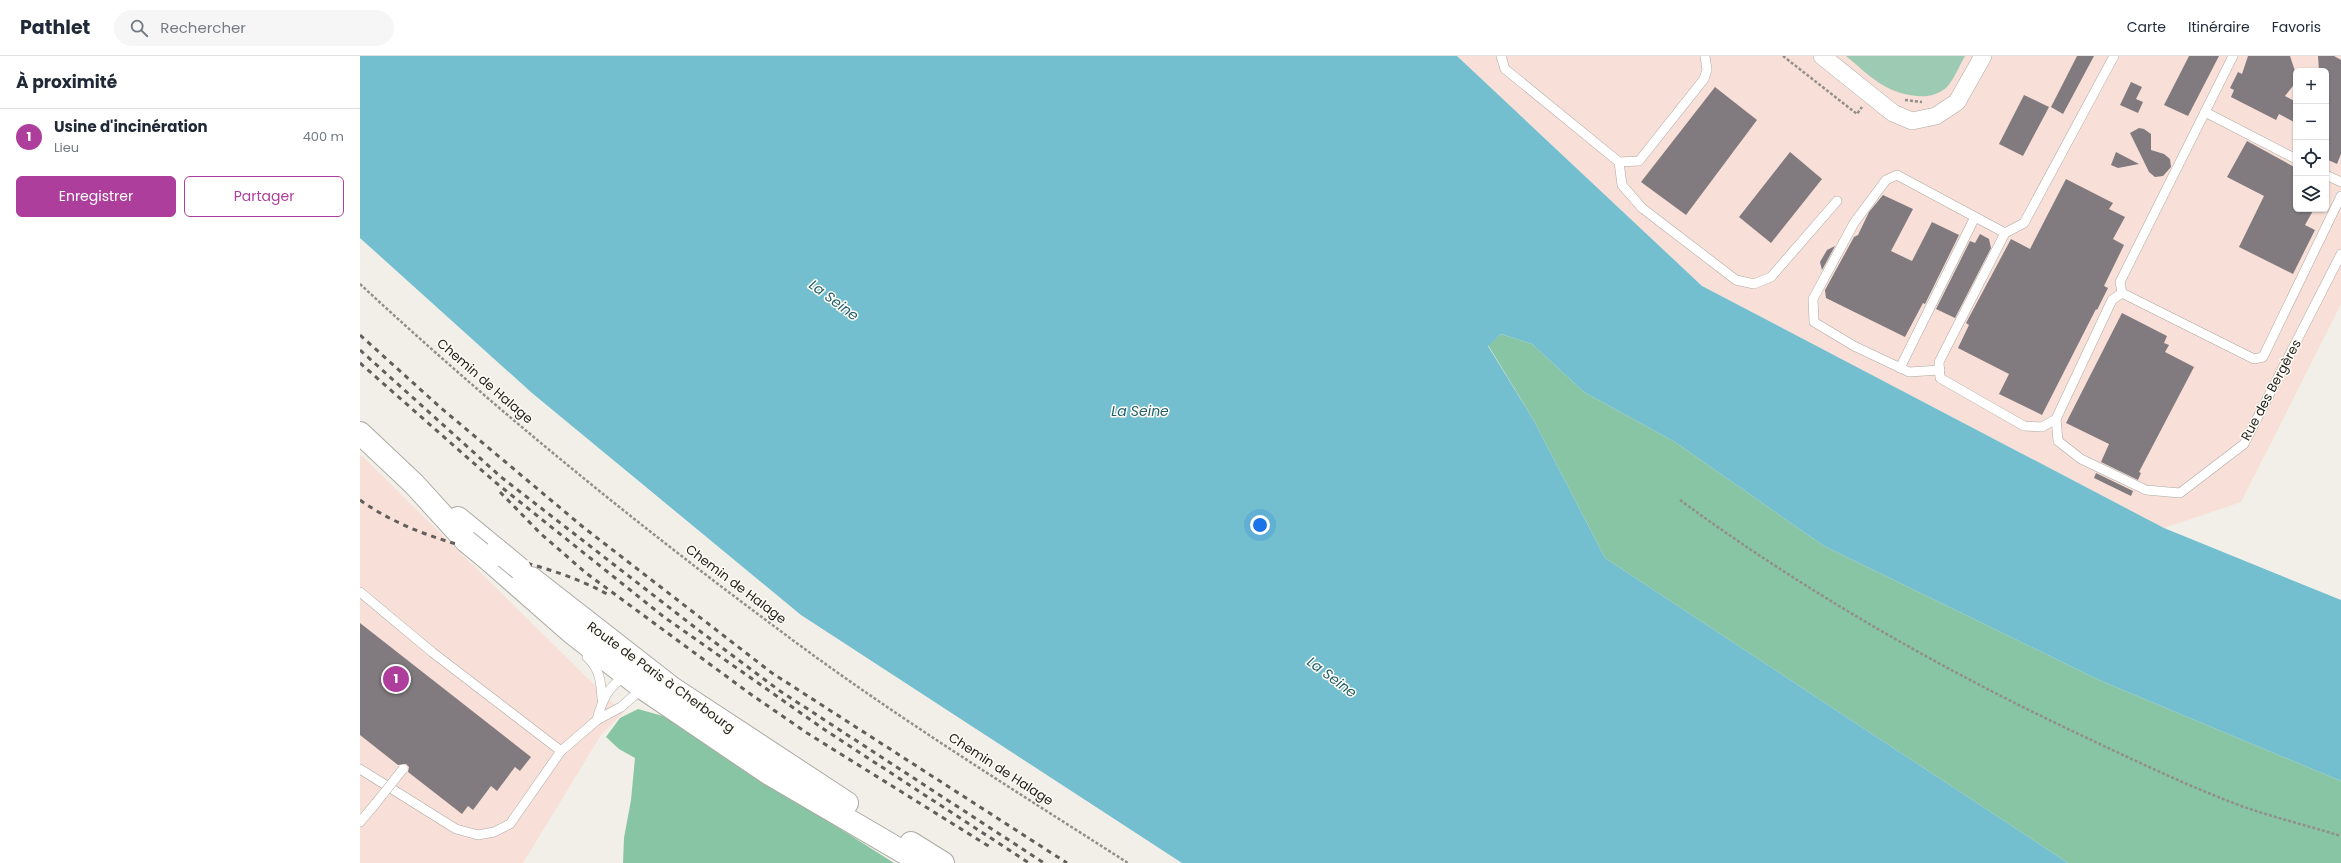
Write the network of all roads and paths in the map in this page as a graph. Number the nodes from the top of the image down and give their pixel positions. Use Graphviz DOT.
graph roads {
  1 [pos="1501,56"];
  2 [pos="1705,56"];
  3 [pos="1822,56"];
  4 [pos="1983,56"];
  5 [pos="2114,56"];
  6 [pos="2233,56"];
  7 [pos="2205,112"];
  8 [pos="2293,157"];
  9 [pos="1619,162"];
  10 [pos="2328,176"];
  11 [pos="2341,182"];
  12 [pos="2341,196"];
  13 [pos="1837,201"];
  14 [pos="1974,217"];
  15 [pos="2005,233"];
  16 [pos="2341,254"];
  17 [pos="360,284"];
  18 [pos="2122,293"];
  19 [pos="1900,368"];
  20 [pos="1940,370"];
  21 [pos="2056,419"];
  22 [pos="360,433"];
  23 [pos="414,484"];
  24 [pos="1680,500"];
  25 [pos="494,559"];
  26 [pos="360,592"];
  27 [pos="636,671"];
  28 [pos="644,689"];
  29 [pos="602,699"];
  30 [pos="596,720"];
  31 [pos="561,751"];
  32 [pos="360,769"];
  33 [pos="403,769"];
  34 [pos="360,822"];
  35 [pos="2341,836"];
  36 [pos="922,863"];
  37 [pos="943,863"];
  38 [pos="1128,863"];
  1 -- 9 [label="lane"];
  2 -- 9 [label="lane"];
  3 -- 4 [label="street"];
  5 -- 15 [label="lane"];
  6 -- 7 [label="lane"];
  7 -- 8 [label="lane"];
  7 -- 18 [label="lane"];
  9 -- 13 [label="lane"];
  10 -- 11 [label="lane"];
  12 -- 18 [label="lane"];
  14 -- 15 [label="lane"];
  14 -- 19 [label="lane"];
  14 -- 19 [label="lane"];
  15 -- 20 [label="lane"];
  16 -- 21 [label="lane, Rue des Bergères"];
  17 -- 38 [label="path, Chemin de Halage"];
  18 -- 21 [label="lane"];
  19 -- 20 [label="lane"];
  20 -- 21 [label="lane"];
  22 -- 23 [label="main road, Route de Paris à Cherbourg"];
  23 -- 25 [label="main road, Route de Paris à Cherbourg"];
  23 -- 25 [label="main road, Route de Paris à Cherbourg, bridge"];
  24 -- 35 [label="path"];
  25 -- 27 [label="main road, Route de Paris à Cherbourg"];
  25 -- 27 [label="main road, Route de Paris à Cherbourg, bridge"];
  25 -- 29 [label="lane"];
  26 -- 31 [label="lane"];
  27 -- 28 [label="main road, Route de Paris à Cherbourg"];
  27 -- 29 [label="lane"];
  27 -- 37 [label="main road, Route de Paris à Cherbourg"];
  28 -- 30 [label="lane"];
  28 -- 36 [label="main road, Route de Paris à Cherbourg"];
  29 -- 30 [label="lane"];
  30 -- 31 [label="lane"];
  31 -- 32 [label="lane"];
  33 -- 34 [label="lane, bridge"];
}
